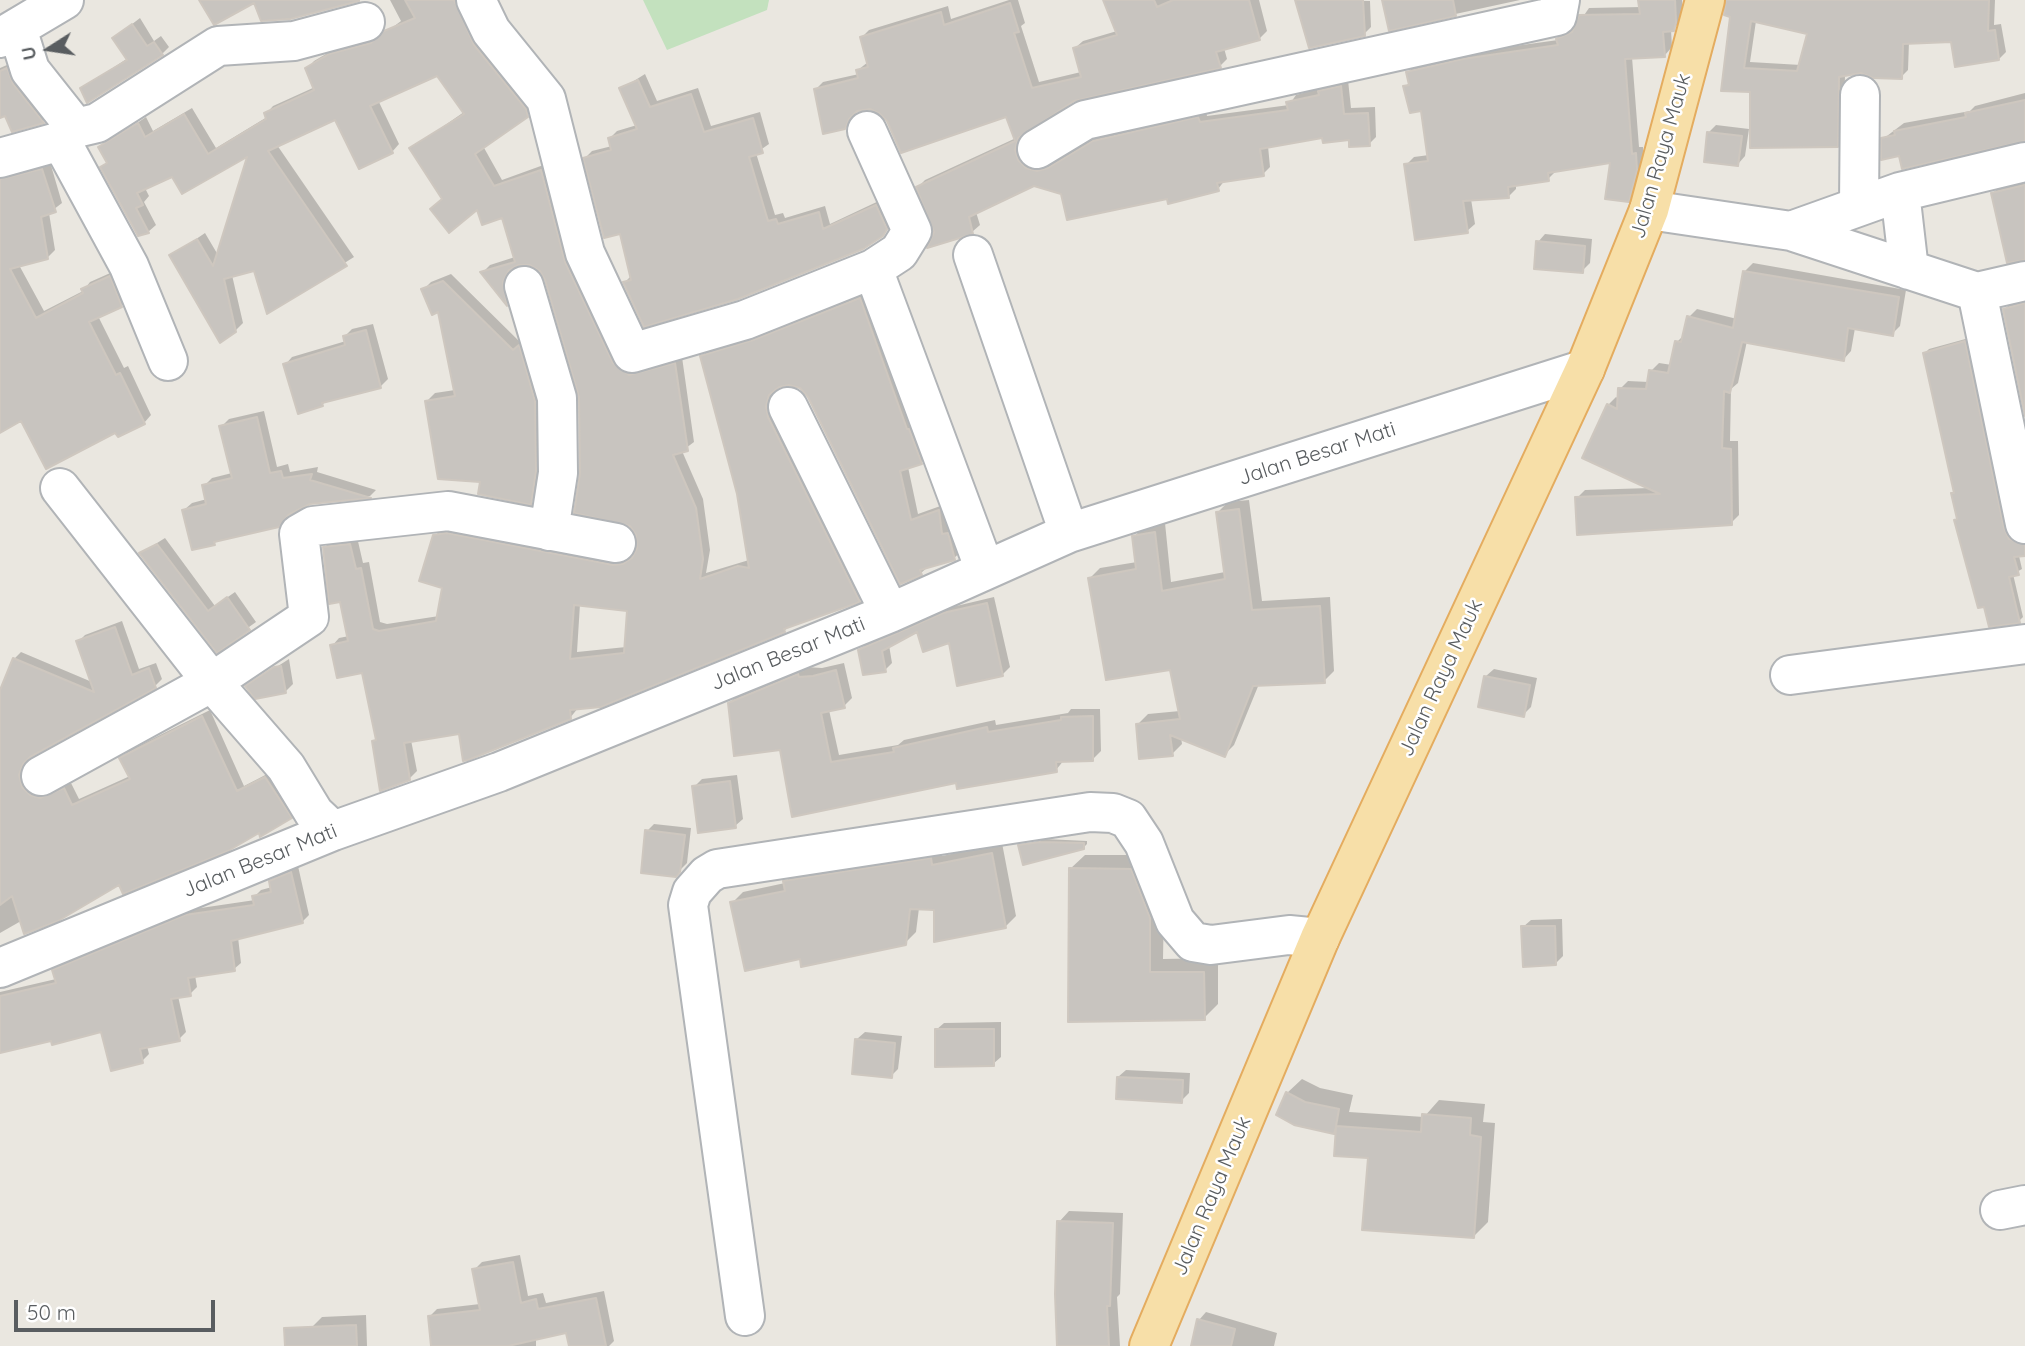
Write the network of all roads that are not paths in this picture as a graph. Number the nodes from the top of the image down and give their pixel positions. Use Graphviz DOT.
graph roads {
  1 [pos="64,0"];
  2 [pos="476,0"];
  3 [pos="1560,0"];
  4 [pos="1705,0"];
  5 [pos="365,22"];
  6 [pos="8,33"];
  7 [pos="1860,94"];
  8 [pos="867,131"];
  9 [pos="69,135"];
  10 [pos="1037,149"];
  11 [pos="0,158"];
  12 [pos="2025,162"];
  13 [pos="1900,192"];
  14 [pos="1859,204"];
  15 [pos="1649,210"];
  16 [pos="1791,231"];
  17 [pos="973,254"];
  18 [pos="873,269"];
  19 [pos="1909,270"];
  20 [pos="2025,281"];
  21 [pos="524,286"];
  22 [pos="1977,292"];
  23 [pos="168,361"];
  24 [pos="1585,369"];
  25 [pos="788,407"];
  26 [pos="2013,415"];
  27 [pos="60,488"];
  28 [pos="2025,524"];
  29 [pos="549,531"];
  30 [pos="1069,533"];
  31 [pos="616,543"];
  32 [pos="985,570"];
  33 [pos="890,613"];
  34 [pos="2025,643"];
  35 [pos="1790,675"];
  36 [pos="212,682"];
  37 [pos="41,776"];
  38 [pos="333,831"];
  39 [pos="1320,938"];
  40 [pos="0,968"];
  41 [pos="745,1316"];
  42 [pos="1149,1346"];
  1 -- 6 [label="street"];
  2 -- 18 [label="street"];
  3 -- 10 [label="street"];
  4 -- 15 [label="main road, Jalan Raya Mauk"];
  5 -- 9 [label="street"];
  6 -- 9 [label="street"];
  7 -- 14 [label="street"];
  8 -- 18 [label="street"];
  9 -- 11 [label="street"];
  9 -- 23 [label="street"];
  12 -- 13 [label="street"];
  13 -- 14 [label="street"];
  13 -- 19 [label="street"];
  14 -- 16 [label="street"];
  15 -- 16 [label="street"];
  15 -- 24 [label="main road, Jalan Raya Mauk"];
  16 -- 19 [label="street"];
  17 -- 30 [label="street"];
  18 -- 32 [label="street"];
  19 -- 22 [label="street"];
  20 -- 22 [label="street"];
  21 -- 29 [label="street"];
  22 -- 26 [label="street"];
  24 -- 30 [label="street, Jalan Besar Mati"];
  24 -- 39 [label="main road, Jalan Raya Mauk"];
  25 -- 33 [label="street"];
  26 -- 28 [label="street"];
  27 -- 36 [label="street"];
  29 -- 31 [label="street"];
  29 -- 36 [label="street"];
  30 -- 32 [label="street, Jalan Besar Mati"];
  32 -- 33 [label="street, Jalan Besar Mati"];
  33 -- 38 [label="street, Jalan Besar Mati"];
  34 -- 35 [label="street"];
  36 -- 37 [label="street"];
  36 -- 38 [label="street"];
  38 -- 40 [label="street, Jalan Besar Mati"];
  39 -- 41 [label="street"];
  39 -- 42 [label="main road, Jalan Raya Mauk"];
}
